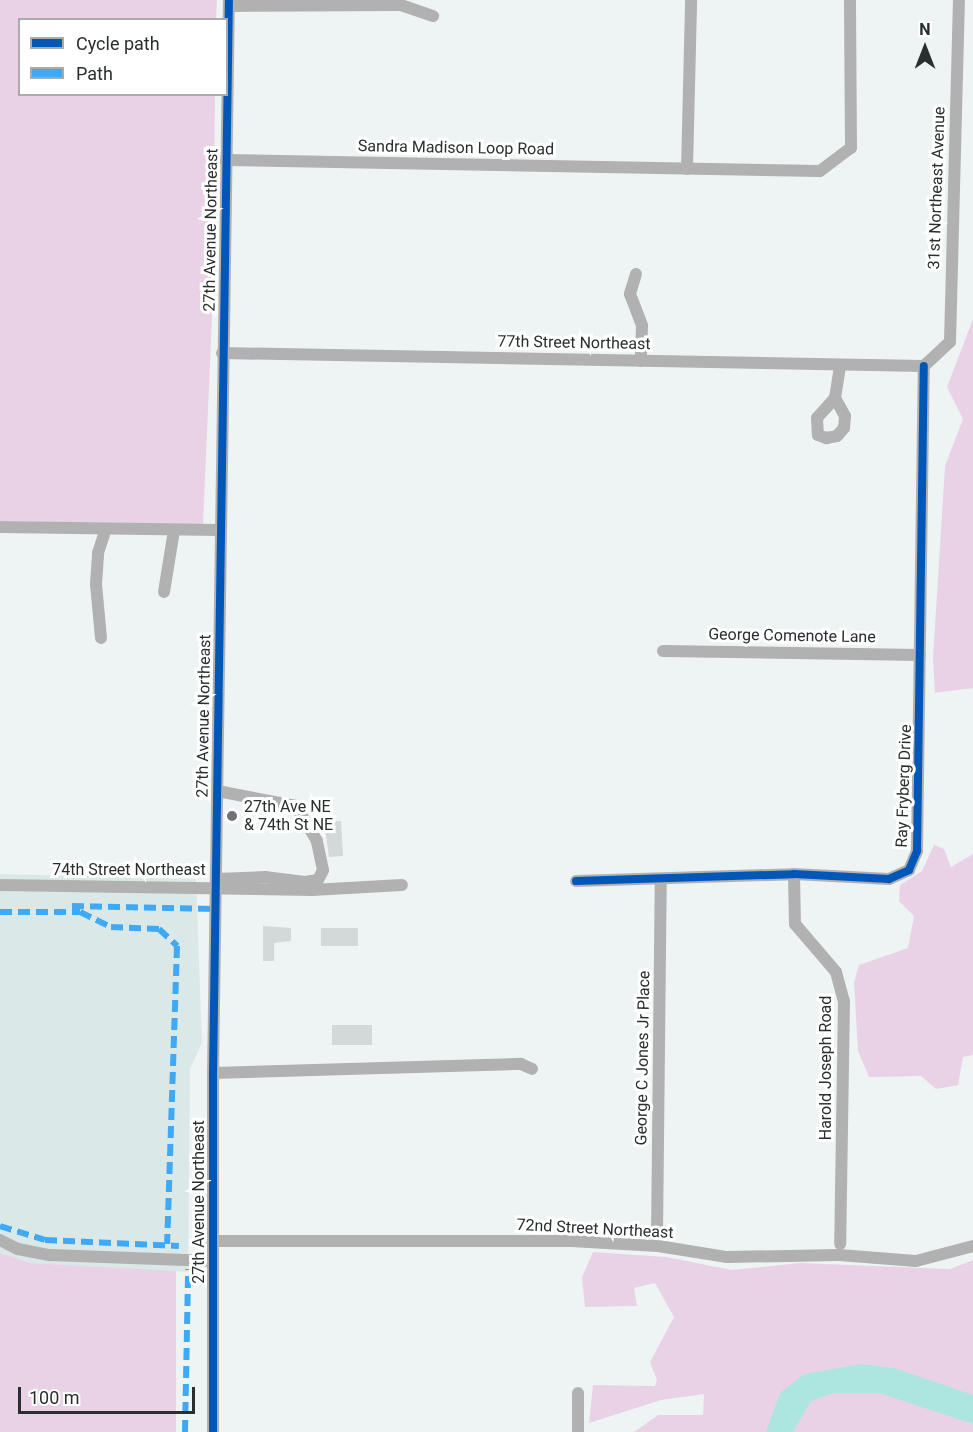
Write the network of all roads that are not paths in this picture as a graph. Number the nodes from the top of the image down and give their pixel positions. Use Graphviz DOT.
graph roads {
  1 [pos="691,0"];
  2 [pos="850,0"];
  3 [pos="959,0"];
  4 [pos="229,3"];
  5 [pos="433,16"];
  6 [pos="228,42"];
  7 [pos="227,96"];
  8 [pos="225,160"];
  9 [pos="687,169"];
  10 [pos="636,274"];
  11 [pos="222,353"];
  12 [pos="641,361"];
  13 [pos="840,365"];
  14 [pos="924,366"];
  15 [pos="836,398"];
  16 [pos="0,527"];
  17 [pos="106,529"];
  18 [pos="174,530"];
  19 [pos="220,530"];
  20 [pos="164,592"];
  21 [pos="100,638"];
  22 [pos="663,651"];
  23 [pos="921,655"];
  24 [pos="217,790"];
  25 [pos="794,874"];
  26 [pos="662,879"];
  27 [pos="576,881"];
  28 [pos="216,883"];
  29 [pos="0,885"];
  30 [pos="402,885"];
  31 [pos="532,1069"];
  32 [pos="213,1073"];
  33 [pos="657,1237"];
  34 [pos="0,1240"];
  35 [pos="212,1240"];
  36 [pos="840,1244"];
  37 [pos="973,1246"];
  38 [pos="212,1261"];
  39 [pos="578,1393"];
  40 [pos="213,1432"];
  41 [pos="578,1432"];
  1 -- 9 [label="street"];
  2 -- 9 [label="street, Sandra Madison Loop Road"];
  3 -- 14 [label="street, 31st Northeast Avenue"];
  4 -- 5 [label="street"];
  4 -- 6 [label="street, 27th Avenue Northeast"];
  7 -- 8 [label="street, 27th Avenue Northeast"];
  8 -- 9 [label="street, Sandra Madison Loop Road"];
  8 -- 11 [label="street, 27th Avenue Northeast"];
  10 -- 12 [label="street"];
  11 -- 12 [label="street, 77th Street Northeast"];
  11 -- 19 [label="street, 27th Avenue Northeast"];
  12 -- 13 [label="street, 77th Street Northeast"];
  13 -- 14 [label="street, 77th Street Northeast"];
  13 -- 15 [label="street"];
  14 -- 23 [label="street, Ray Fryberg Drive"];
  16 -- 17 [label="street"];
  17 -- 18 [label="street"];
  17 -- 21 [label="street"];
  18 -- 19 [label="street"];
  18 -- 20 [label="street"];
  19 -- 24 [label="street, 27th Avenue Northeast"];
  22 -- 23 [label="street, George Comenote Lane"];
  23 -- 25 [label="street, Ray Fryberg Drive"];
  24 -- 28 [label="street, 27th Avenue Northeast"];
  24 -- 28 [label="street"];
  25 -- 26 [label="street, Ray Fryberg Drive"];
  25 -- 36 [label="street, Harold Joseph Road"];
  26 -- 27 [label="street, Ray Fryberg Drive"];
  26 -- 33 [label="street, George C Jones Jr Place"];
  28 -- 29 [label="street, 74th Street Northeast"];
  28 -- 30 [label="street, 74th Street Northeast"];
  28 -- 32 [label="street, 27th Avenue Northeast"];
  31 -- 32 [label="street"];
  32 -- 35 [label="street, 27th Avenue Northeast"];
  34 -- 38 [label="street"];
  35 -- 37 [label="street, 72nd Street Northeast"];
  35 -- 38 [label="street, 27th Avenue Northeast"];
  38 -- 40 [label="street, 27th Avenue Northeast"];
  39 -- 41 [label="street"];
}
